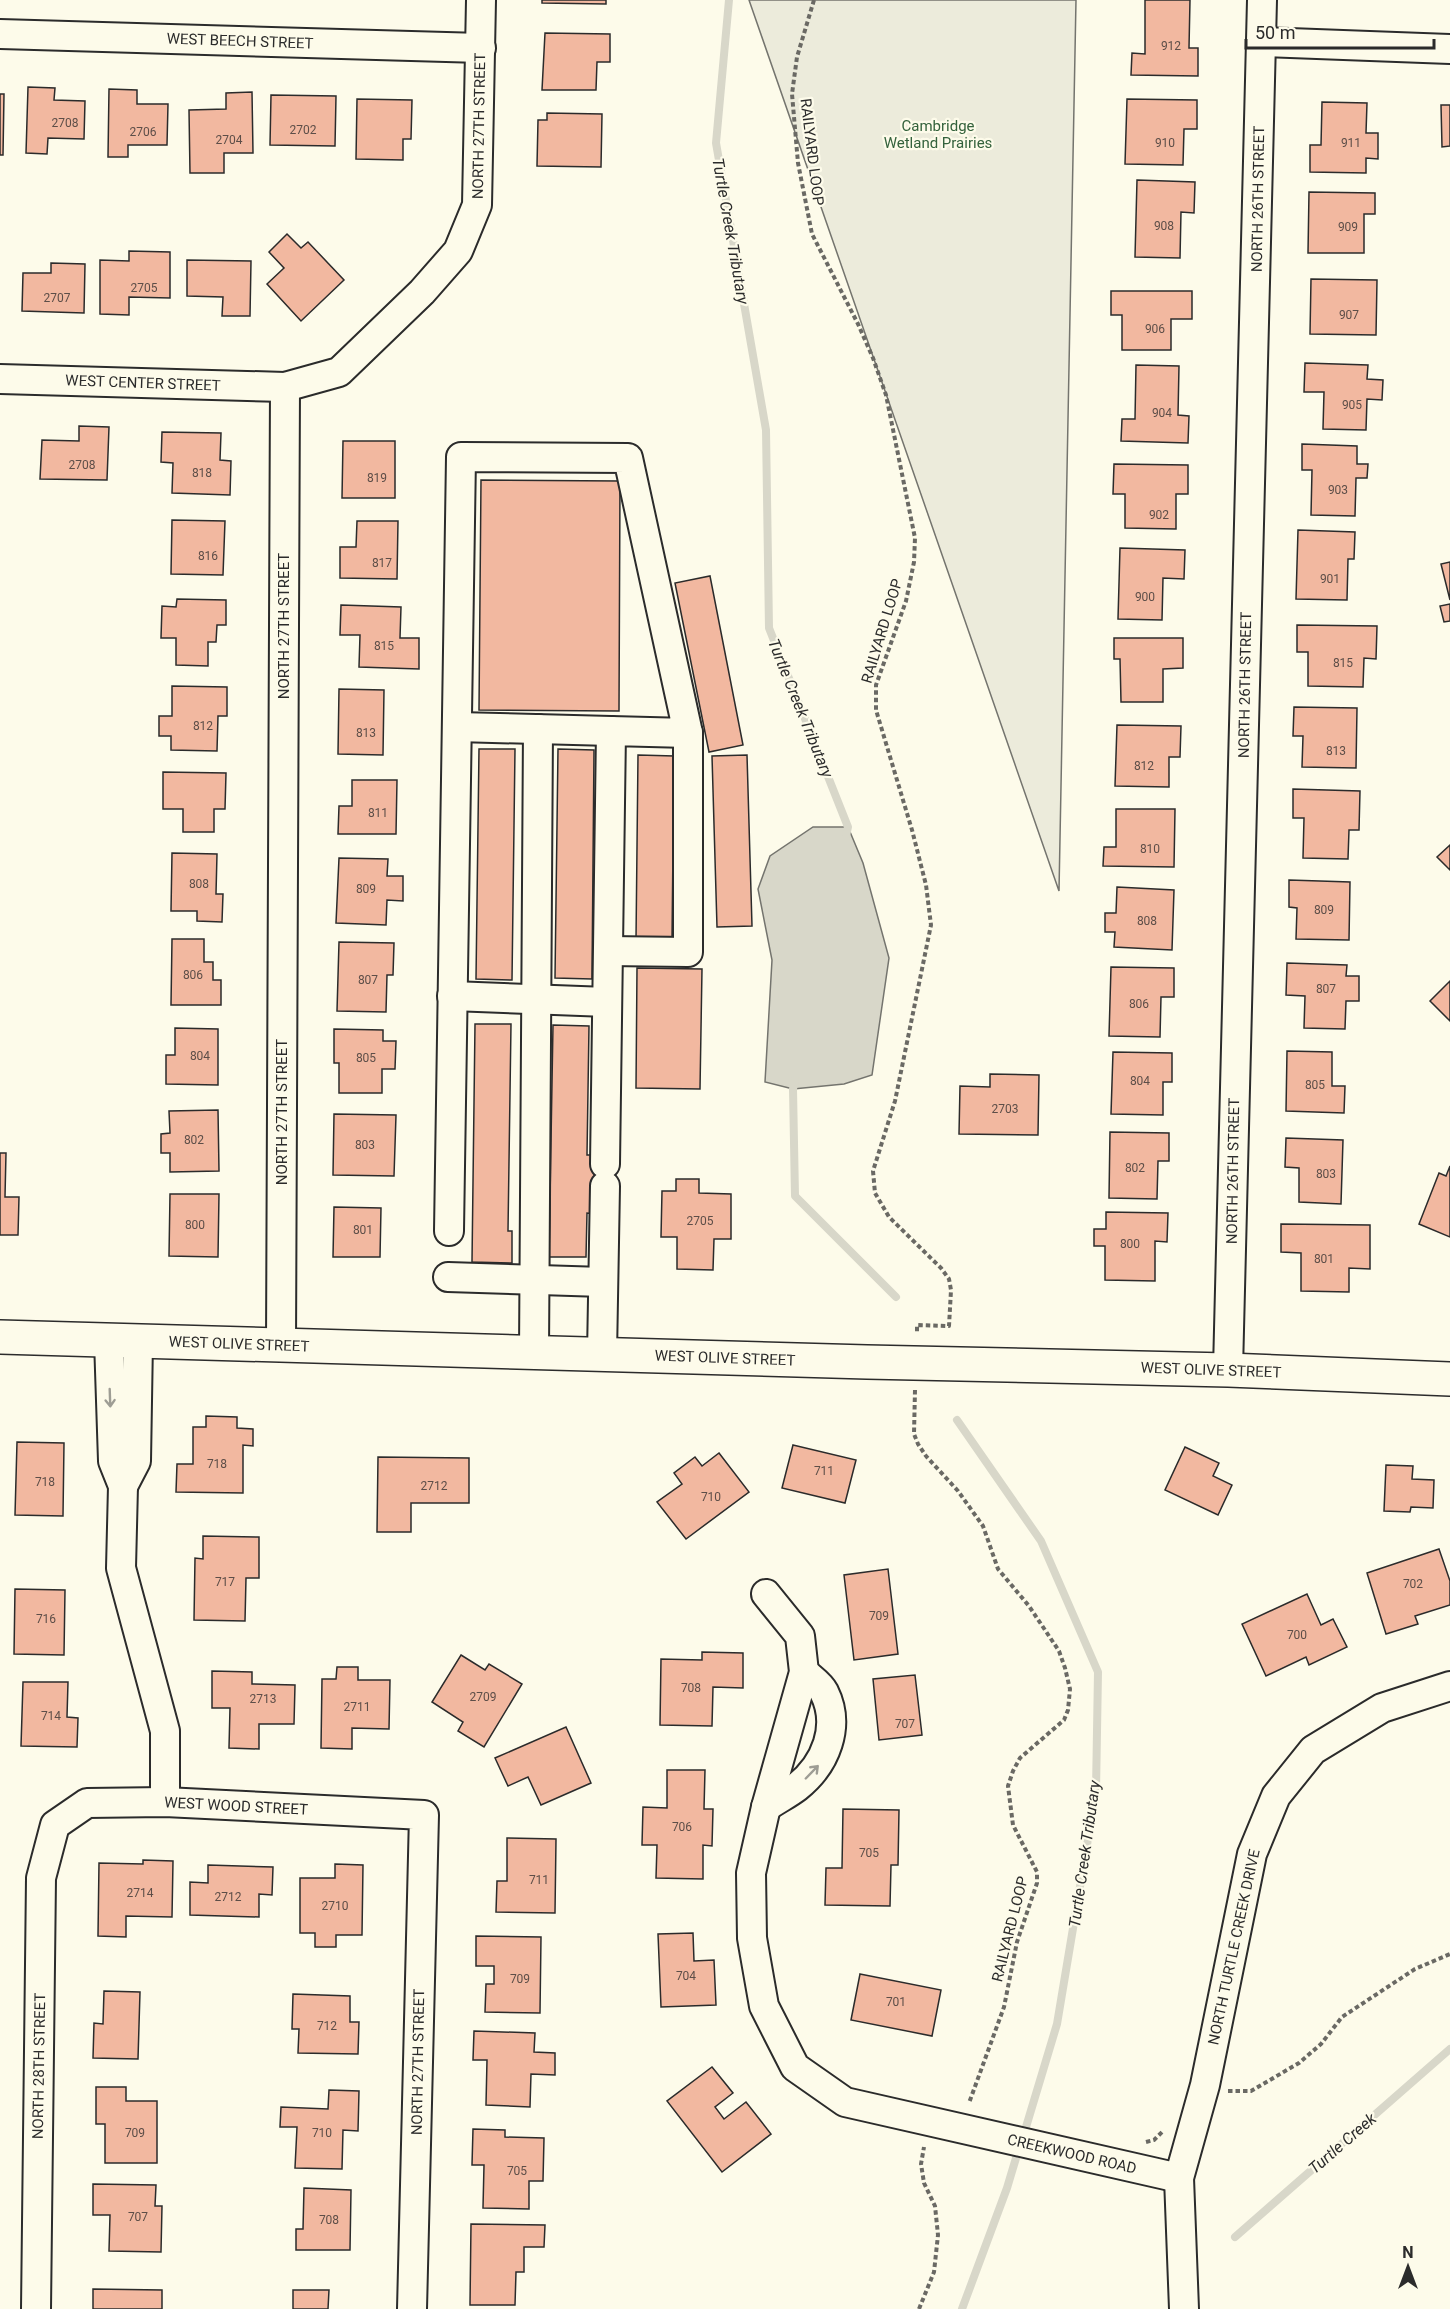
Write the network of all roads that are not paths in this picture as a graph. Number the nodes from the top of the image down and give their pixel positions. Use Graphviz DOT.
graph roads {
  1 [pos="481,0"];
  2 [pos="1262,0"];
  3 [pos="0,34"];
  4 [pos="1262,42"];
  5 [pos="481,48"];
  6 [pos="1450,49"];
  7 [pos="0,379"];
  8 [pos="285,387"];
  9 [pos="457,727"];
  10 [pos="538,729"];
  11 [pos="611,731"];
  12 [pos="688,733"];
  13 [pos="608,951"];
  14 [pos="453,996"];
  15 [pos="537,999"];
  16 [pos="607,1002"];
  17 [pos="449,1231"];
  18 [pos="448,1277"];
  19 [pos="534,1280"];
  20 [pos="603,1282"];
  21 [pos="0,1337"];
  22 [pos="123,1340"];
  23 [pos="281,1346"];
  24 [pos="534,1353"];
  25 [pos="602,1355"];
  26 [pos="1228,1370"];
  27 [pos="1450,1379"];
  28 [pos="766,1593"];
  29 [pos="804,1672"];
  30 [pos="1450,1686"];
  31 [pos="165,1802"];
  32 [pos="766,1807"];
  33 [pos="424,1815"];
  34 [pos="55,1825"];
  35 [pos="1179,2178"];
  36 [pos="36,2309"];
  37 [pos="412,2309"];
  38 [pos="1185,2309"];
  1 -- 5 [label="street, NORTH 27TH STREET"];
  2 -- 4 [label="street, NORTH 26TH STREET"];
  3 -- 5 [label="street, WEST BEECH STREET"];
  4 -- 6 [label="street"];
  4 -- 26 [label="street, NORTH 26TH STREET"];
  5 -- 8 [label="street, NORTH 27TH STREET"];
  7 -- 8 [label="street, WEST CENTER STREET"];
  8 -- 23 [label="street, NORTH 27TH STREET"];
  9 -- 10 [label="street"];
  9 -- 12 [label="street"];
  9 -- 14 [label="street"];
  10 -- 11 [label="street"];
  10 -- 15 [label="street"];
  11 -- 12 [label="street"];
  11 -- 13 [label="street"];
  12 -- 13 [label="street"];
  13 -- 16 [label="street"];
  14 -- 15 [label="street"];
  14 -- 17 [label="street"];
  15 -- 16 [label="street"];
  15 -- 19 [label="street"];
  16 -- 20 [label="street"];
  18 -- 19 [label="street"];
  19 -- 20 [label="street"];
  19 -- 24 [label="street"];
  20 -- 25 [label="street"];
  21 -- 22 [label="main road, WEST OLIVE STREET"];
  22 -- 23 [label="main road, WEST OLIVE STREET"];
  22 -- 31 [label="street"];
  23 -- 24 [label="main road, WEST OLIVE STREET"];
  24 -- 25 [label="main road, WEST OLIVE STREET"];
  25 -- 26 [label="main road, WEST OLIVE STREET"];
  26 -- 27 [label="main road, WEST OLIVE STREET"];
  28 -- 29 [label="street"];
  29 -- 32 [label="street, CREEKWOOD ROAD"];
  32 -- 29 [label="street, one-way"];
  30 -- 35 [label="street, NORTH TURTLE CREEK DRIVE"];
  31 -- 33 [label="street, WEST WOOD STREET"];
  31 -- 34 [label="street, WEST WOOD STREET"];
  32 -- 35 [label="street, CREEKWOOD ROAD"];
  33 -- 37 [label="street, NORTH 27TH STREET"];
  34 -- 36 [label="street, NORTH 28TH STREET"];
  35 -- 38 [label="street, NORTH TURTLE CREEK DRIVE"];
}
